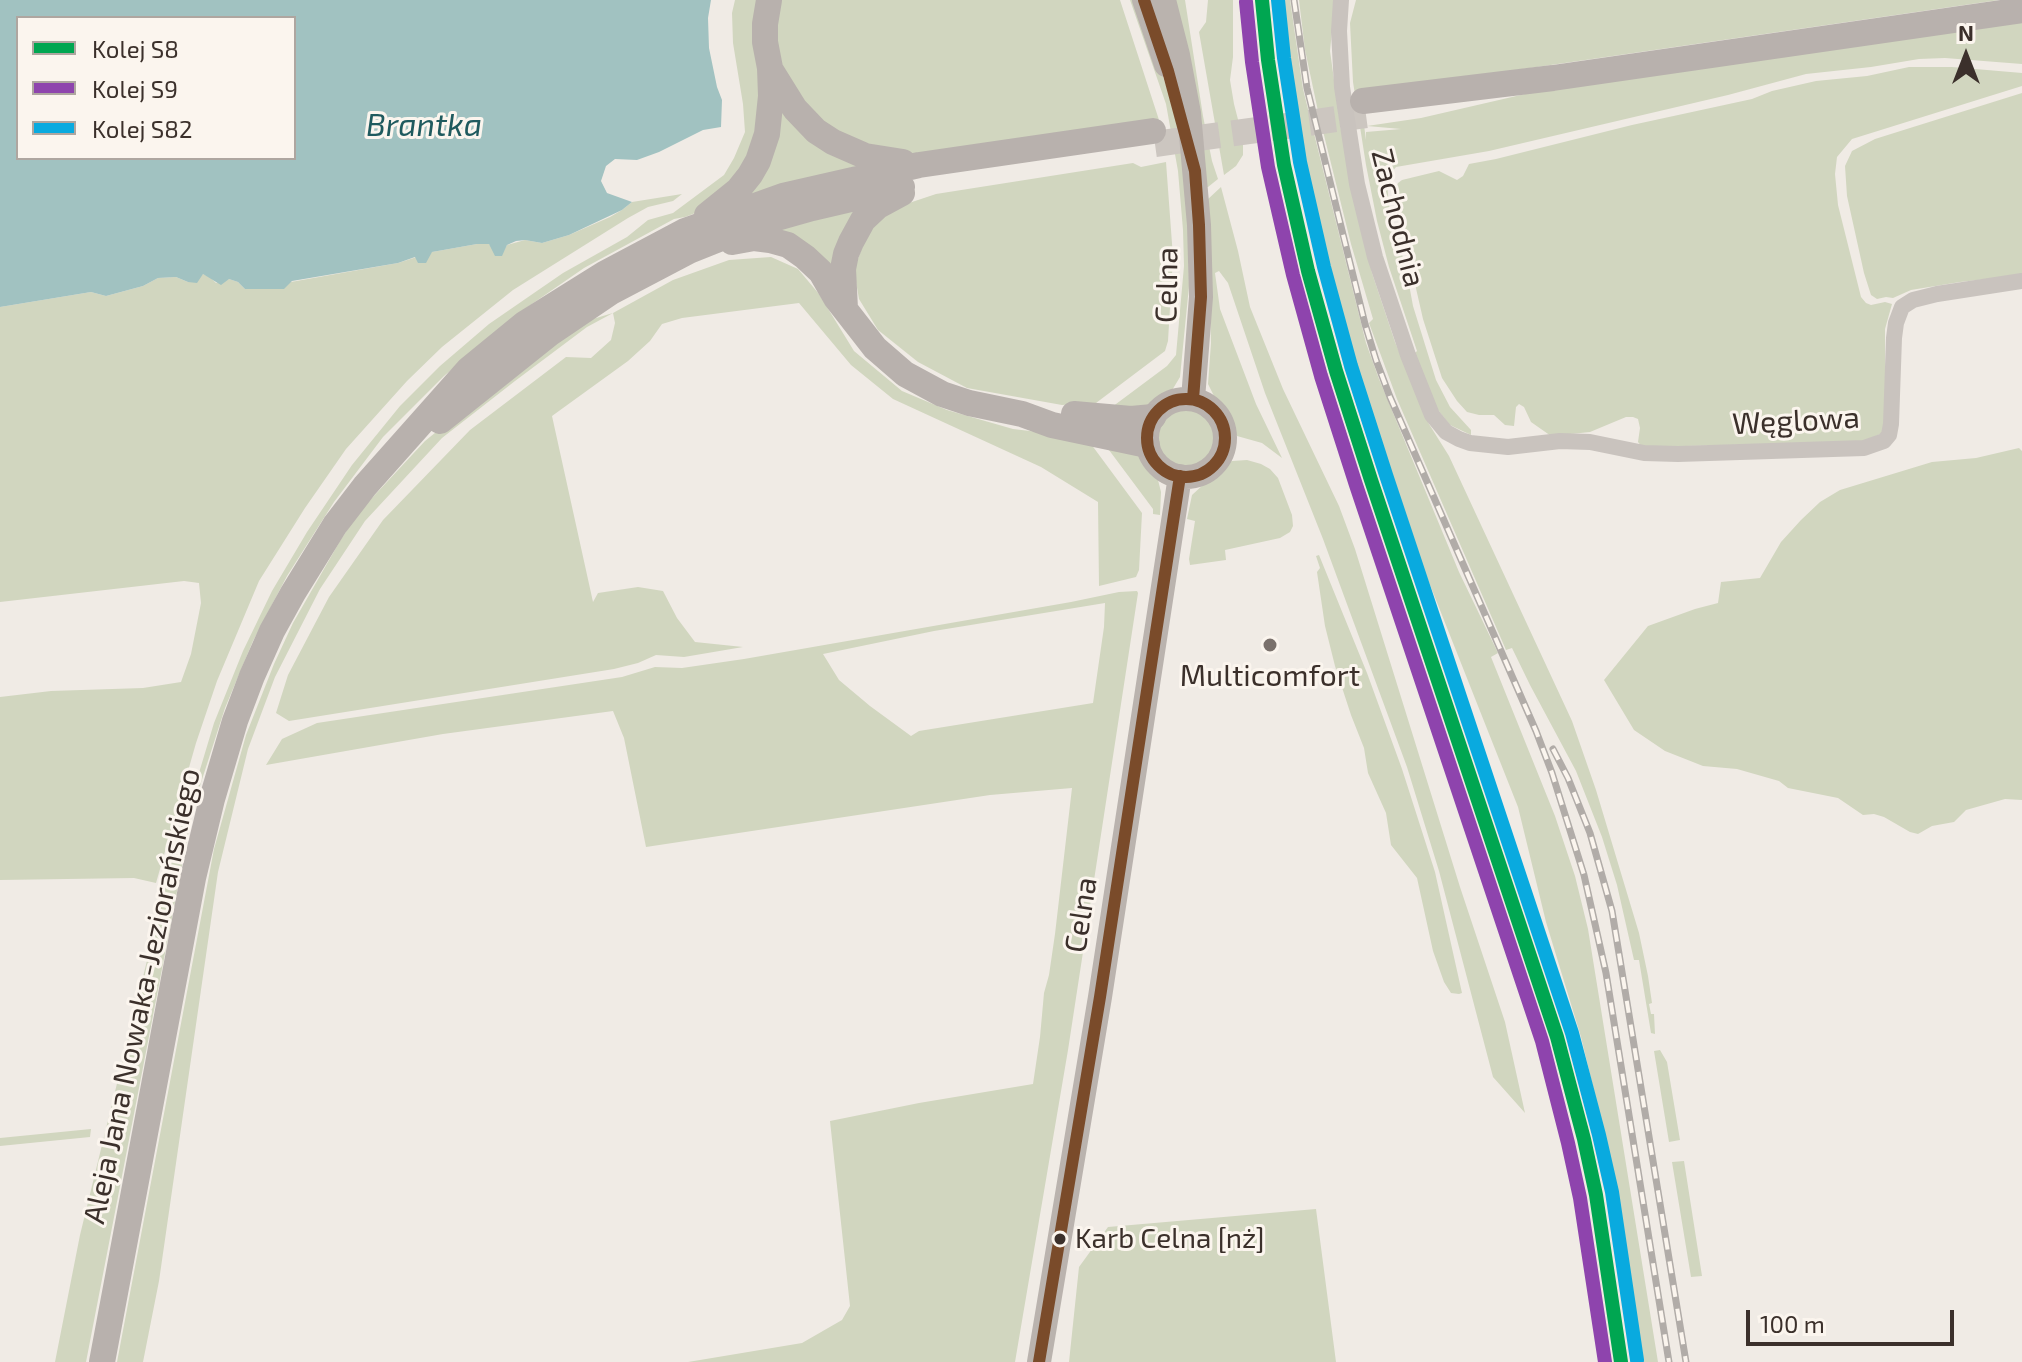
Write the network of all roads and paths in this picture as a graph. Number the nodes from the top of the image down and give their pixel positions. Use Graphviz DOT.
graph roads {
  1 [pos="769,0"];
  2 [pos="1144,0"];
  3 [pos="1164,0"];
  4 [pos="1341,0"];
  5 [pos="2022,10"];
  6 [pos="770,68"];
  7 [pos="1365,108"];
  8 [pos="1154,138"];
  9 [pos="1195,171"];
  10 [pos="920,174"];
  11 [pos="687,241"];
  12 [pos="2022,281"];
  13 [pos="845,309"];
  14 [pos="1193,399"];
  15 [pos="1022,414"];
  16 [pos="1153,417"];
  17 [pos="1452,435"];
  18 [pos="1147,445"];
  19 [pos="1180,476"];
  20 [pos="102,1362"];
  21 [pos="1039,1362"];
  1 -- 6 [label="main road"];
  2 -- 9 [label="street, Celna"];
  3 -- 9 [label="street, Celna"];
  4 -- 17 [label="street, Zachodnia"];
  5 -- 7 [label="main road"];
  6 -- 10 [label="main road"];
  6 -- 11 [label="main road"];
  8 -- 10 [label="main road, Aleja Jana Nowaka-Jeziorańskiego"];
  9 -- 14 [label="street, Celna"];
  10 -- 11 [label="main road, Aleja Jana Nowaka-Jeziorańskiego"];
  10 -- 13 [label="main road"];
  11 -- 13 [label="main road"];
  11 -- 20 [label="main road, Aleja Jana Nowaka-Jeziorańskiego"];
  12 -- 17 [label="street, Węglowa"];
  13 -- 15 [label="main road"];
  14 -- 16 [label="street"];
  14 -- 19 [label="street"];
  15 -- 16 [label="main road"];
  15 -- 18 [label="main road"];
  16 -- 18 [label="street"];
  18 -- 19 [label="street"];
  19 -- 21 [label="street, Celna"];
}
